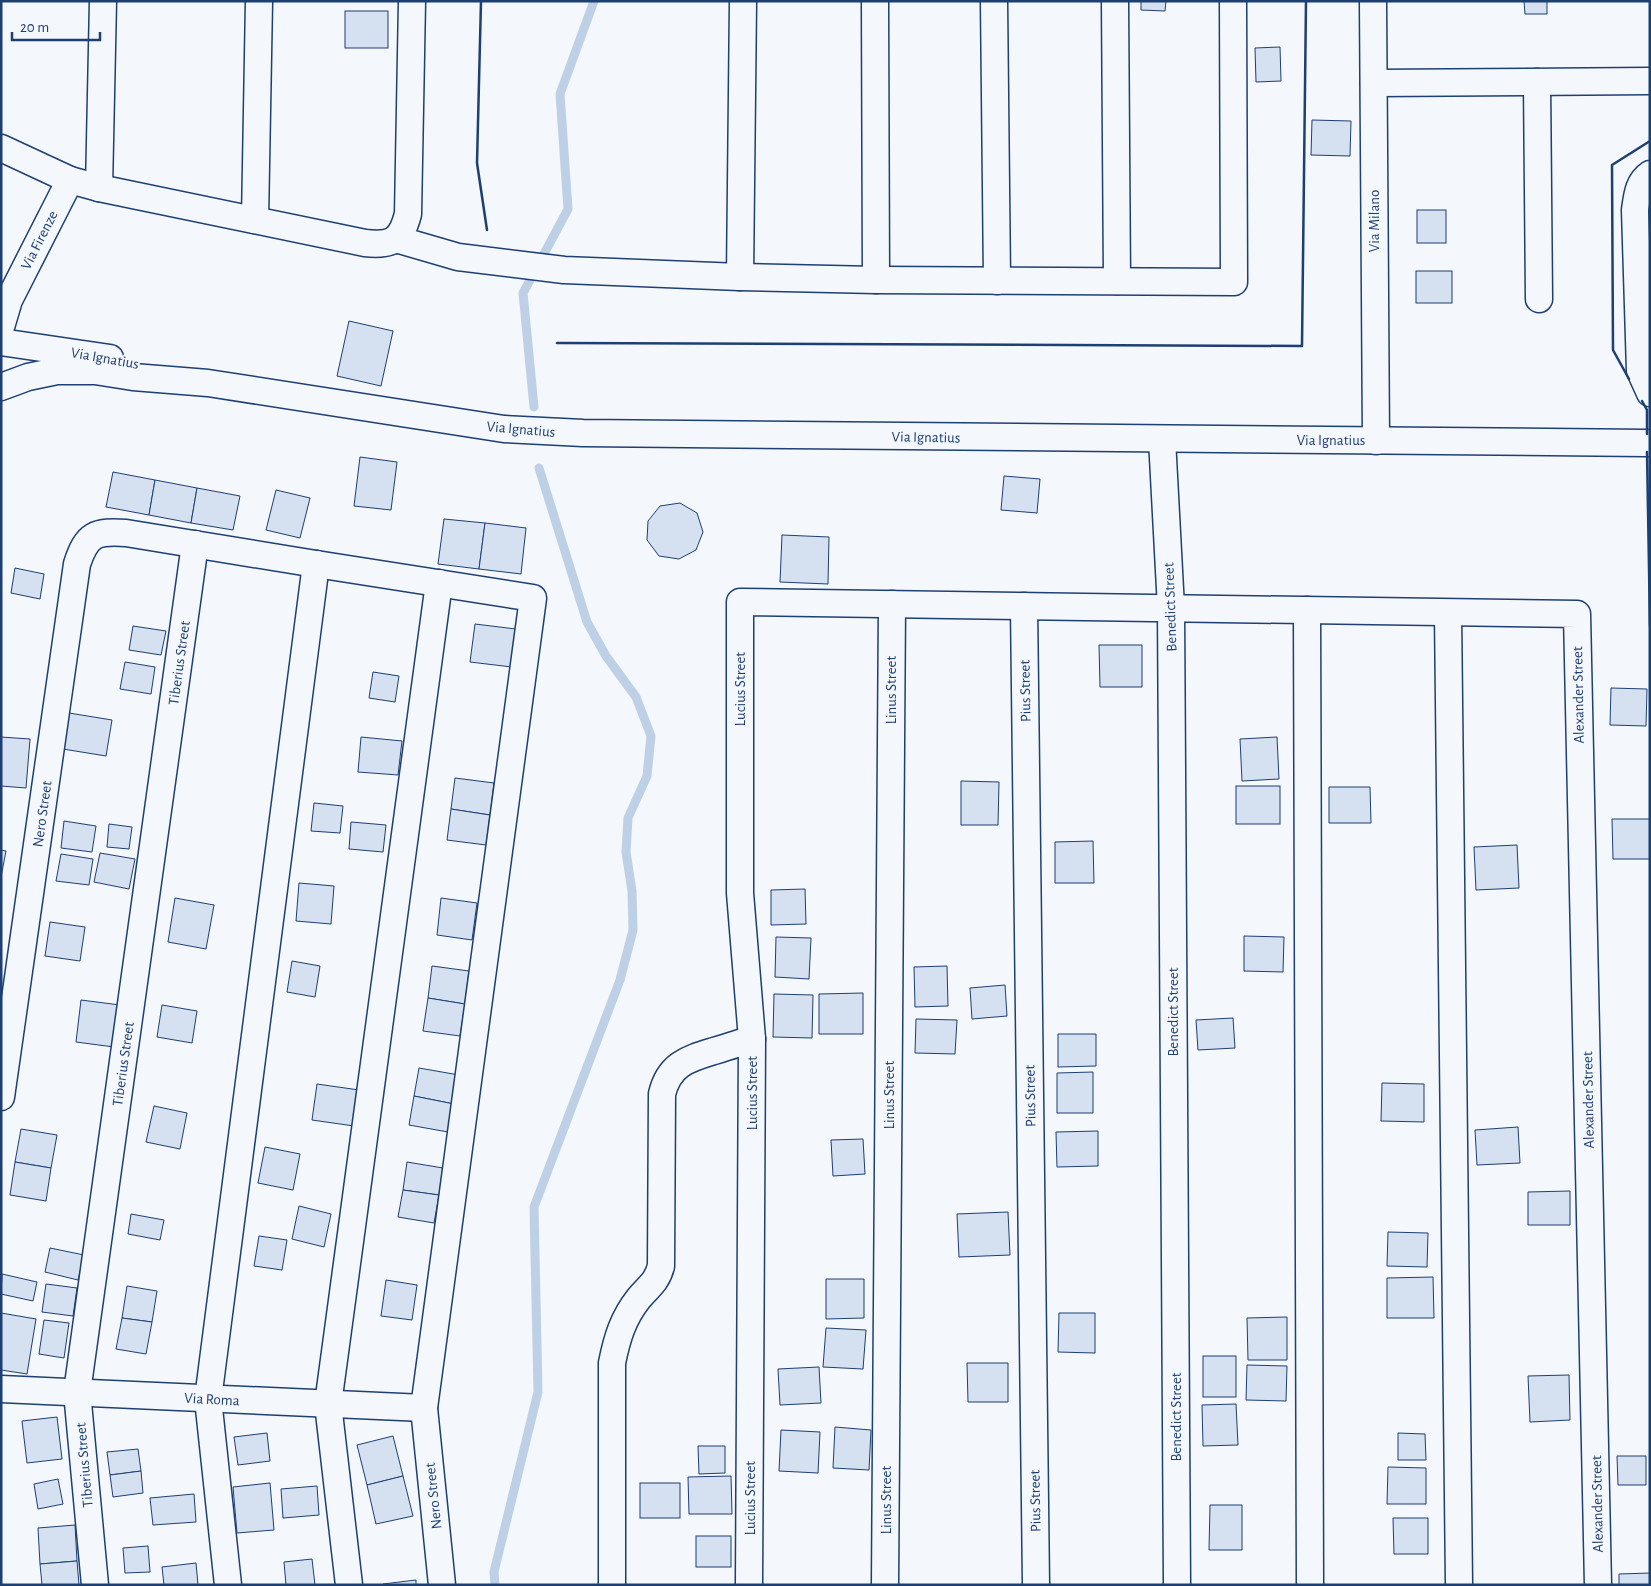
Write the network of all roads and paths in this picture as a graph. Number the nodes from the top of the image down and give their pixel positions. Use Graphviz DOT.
graph roads {
  1 [pos="104,1"];
  2 [pos="259,1"];
  3 [pos="412,1"];
  4 [pos="743,1"];
  5 [pos="875,1"];
  6 [pos="994,1"];
  7 [pos="1115,1"];
  8 [pos="1233,1"];
  9 [pos="1373,1"];
  10 [pos="1650,81"];
  11 [pos="1537,82"];
  12 [pos="1374,83"];
  13 [pos="1,148"];
  14 [pos="1650,174"];
  15 [pos="70,180"];
  16 [pos="99,188"];
  17 [pos="255,220"];
  18 [pos="396,239"];
  19 [pos="740,277"];
  20 [pos="876,280"];
  21 [pos="997,281"];
  22 [pos="1117,282"];
  23 [pos="1539,299"];
  24 [pos="5,303"];
  25 [pos="1,327"];
  26 [pos="1,342"];
  27 [pos="1,383"];
  28 [pos="208,383"];
  29 [pos="1,387"];
  30 [pos="1650,393"];
  31 [pos="1162,439"];
  32 [pos="1376,441"];
  33 [pos="1647,443"];
  34 [pos="195,544"];
  35 [pos="316,564"];
  36 [pos="439,584"];
  37 [pos="892,604"];
  38 [pos="1024,606"];
  39 [pos="1171,608"];
  40 [pos="1307,610"];
  41 [pos="1448,613"];
  42 [pos="752,1039"];
  43 [pos="1,1097"];
  44 [pos="1,1389"];
  45 [pos="77,1392"];
  46 [pos="208,1399"];
  47 [pos="328,1404"];
  48 [pos="424,1408"];
  49 [pos="95,1585"];
  50 [pos="228,1585"];
  51 [pos="349,1585"];
  52 [pos="442,1585"];
  53 [pos="612,1585"];
  54 [pos="749,1585"];
  55 [pos="886,1585"];
  56 [pos="1036,1585"];
  57 [pos="1177,1585"];
  58 [pos="1310,1585"];
  59 [pos="1460,1585"];
  60 [pos="1598,1585"];
  1 -- 16 [label="street"];
  2 -- 17 [label="street"];
  3 -- 18 [label="street"];
  4 -- 19 [label="street"];
  5 -- 20 [label="street"];
  6 -- 21 [label="street"];
  7 -- 22 [label="street"];
  8 -- 22 [label="street"];
  9 -- 12 [label="street, Via Milano"];
  10 -- 11 [label="street"];
  11 -- 12 [label="street"];
  11 -- 23 [label="street"];
  12 -- 32 [label="street, Via Milano"];
  13 -- 15 [label="street"];
  14 -- 30 [label="street"];
  15 -- 16 [label="street"];
  15 -- 24 [label="street, Via Firenze"];
  16 -- 17 [label="street"];
  17 -- 18 [label="street"];
  18 -- 19 [label="street"];
  19 -- 20 [label="street"];
  20 -- 21 [label="street"];
  21 -- 22 [label="street"];
  24 -- 25 [label="street, Via Firenze"];
  26 -- 27 [label="street"];
  26 -- 28 [label="street, Via Ignatius"];
  28 -- 29 [label="street, Via Ignatius"];
  28 -- 31 [label="street, Via Ignatius"];
  31 -- 32 [label="street, Via Ignatius"];
  31 -- 39 [label="street, Benedict Street"];
  32 -- 33 [label="street, Via Ignatius"];
  34 -- 35 [label="street"];
  34 -- 43 [label="street, Nero Street"];
  34 -- 45 [label="street, Tiberius Street"];
  35 -- 36 [label="street"];
  35 -- 46 [label="street"];
  36 -- 47 [label="street"];
  36 -- 48 [label="street, Nero Street"];
  37 -- 38 [label="street"];
  37 -- 42 [label="street, Lucius Street"];
  37 -- 55 [label="street, Linus Street"];
  38 -- 39 [label="street"];
  38 -- 56 [label="street, Pius Street"];
  39 -- 40 [label="street"];
  39 -- 57 [label="street, Benedict Street"];
  40 -- 41 [label="street"];
  40 -- 58 [label="street"];
  41 -- 59 [label="street"];
  41 -- 60 [label="street, Alexander Street"];
  42 -- 53 [label="street"];
  42 -- 54 [label="street, Lucius Street"];
  44 -- 45 [label="street, Via Roma"];
  45 -- 46 [label="street, Via Roma"];
  45 -- 49 [label="street, Tiberius Street"];
  46 -- 47 [label="street, Via Roma"];
  46 -- 50 [label="street"];
  47 -- 48 [label="street, Via Roma"];
  47 -- 51 [label="street"];
  48 -- 52 [label="street, Nero Street"];
}
